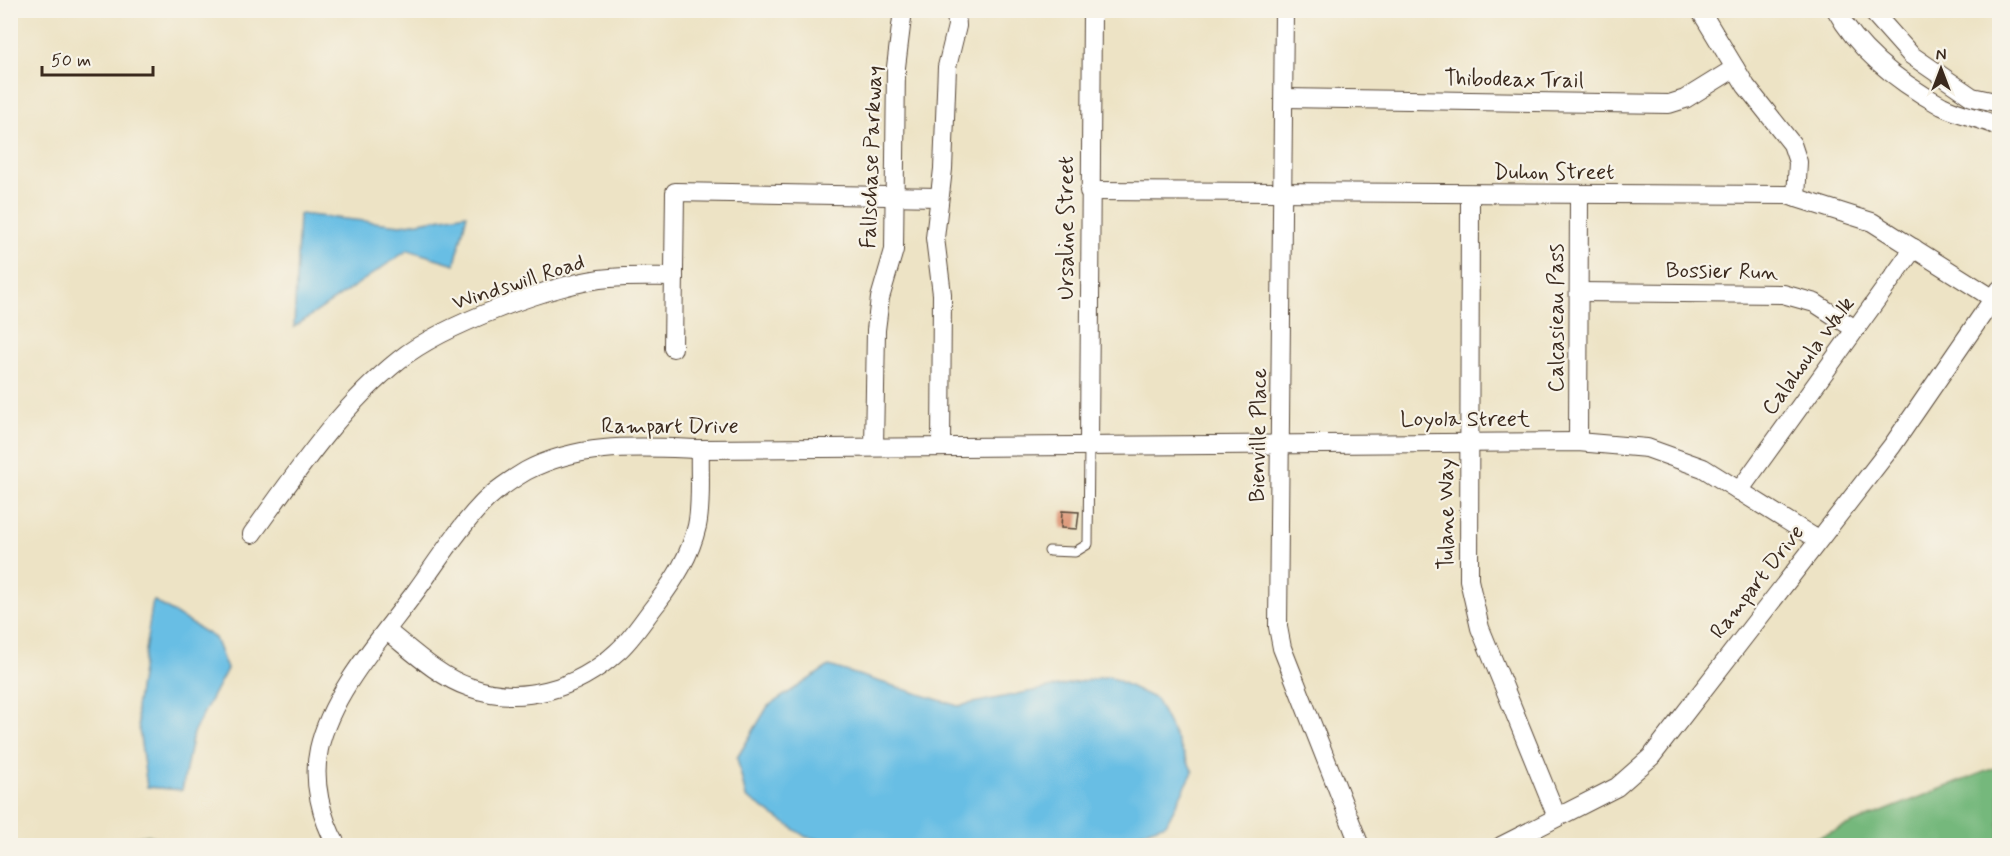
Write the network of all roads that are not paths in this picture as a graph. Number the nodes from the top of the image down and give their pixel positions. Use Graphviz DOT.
graph roads {
  1 [pos="903,10"];
  2 [pos="956,10"];
  3 [pos="1092,10"];
  4 [pos="1284,10"];
  5 [pos="1700,10"];
  6 [pos="1836,10"];
  7 [pos="1871,10"];
  8 [pos="1735,68"];
  9 [pos="1284,98"];
  10 [pos="2000,103"];
  11 [pos="2000,127"];
  12 [pos="1089,191"];
  13 [pos="1283,192"];
  14 [pos="1470,195"];
  15 [pos="1579,195"];
  16 [pos="895,196"];
  17 [pos="938,196"];
  18 [pos="1796,198"];
  19 [pos="1914,248"];
  20 [pos="674,277"];
  21 [pos="1579,292"];
  22 [pos="1997,294"];
  23 [pos="1855,330"];
  24 [pos="673,348"];
  25 [pos="1470,441"];
  26 [pos="1578,442"];
  27 [pos="1281,443"];
  28 [pos="1089,445"];
  29 [pos="874,447"];
  30 [pos="941,447"];
  31 [pos="700,449"];
  32 [pos="1739,491"];
  33 [pos="252,534"];
  34 [pos="1818,540"];
  35 [pos="1049,551"];
  36 [pos="387,630"];
  37 [pos="1557,817"];
  38 [pos="337,846"];
  39 [pos="1360,846"];
  40 [pos="1501,846"];
  1 -- 16 [label="street, Fallschase Parkway"];
  2 -- 17 [label="street"];
  3 -- 12 [label="street, Ursaline Street"];
  4 -- 9 [label="street, Bienville Place"];
  5 -- 8 [label="street"];
  6 -- 11 [label="street"];
  7 -- 10 [label="street"];
  8 -- 9 [label="street, Thibodeax Trail"];
  8 -- 18 [label="street"];
  9 -- 13 [label="street, Bienville Place"];
  12 -- 13 [label="street, Duhon Street"];
  12 -- 28 [label="street, Ursaline Street"];
  13 -- 14 [label="street, Duhon Street"];
  13 -- 27 [label="street, Bienville Place"];
  14 -- 15 [label="street, Duhon Street"];
  14 -- 25 [label="street, Tulane Way"];
  15 -- 18 [label="street, Duhon Street"];
  15 -- 21 [label="street, Calcasieau Pass"];
  16 -- 17 [label="street"];
  16 -- 20 [label="street"];
  16 -- 29 [label="street, Fallschase Parkway"];
  17 -- 30 [label="street"];
  18 -- 19 [label="street, Duhon Street"];
  19 -- 22 [label="street, Duhon Street"];
  19 -- 23 [label="street, Calahoula Walk"];
  20 -- 24 [label="street"];
  20 -- 33 [label="street, Windswill Road"];
  21 -- 23 [label="street, Bossier Run"];
  21 -- 26 [label="street, Calcasieau Pass"];
  22 -- 34 [label="street, Rampart Drive"];
  23 -- 32 [label="street, Calahoula Walk"];
  25 -- 26 [label="street, Loyola Street"];
  25 -- 27 [label="street, Loyola Street"];
  25 -- 37 [label="street, Tulane Way"];
  26 -- 32 [label="street, Loyola Street"];
  27 -- 28 [label="street, Loyola Street"];
  27 -- 39 [label="street, Bienville Place"];
  28 -- 30 [label="street, Rampart Drive"];
  28 -- 35 [label="lane"];
  29 -- 30 [label="street, Rampart Drive"];
  29 -- 31 [label="street, Rampart Drive"];
  31 -- 36 [label="street, Rampart Drive"];
  31 -- 36 [label="street"];
  32 -- 34 [label="street, Loyola Street"];
  34 -- 37 [label="street, Rampart Drive"];
  36 -- 38 [label="street, Rampart Drive"];
  37 -- 40 [label="street, Rampart Drive"];
}
